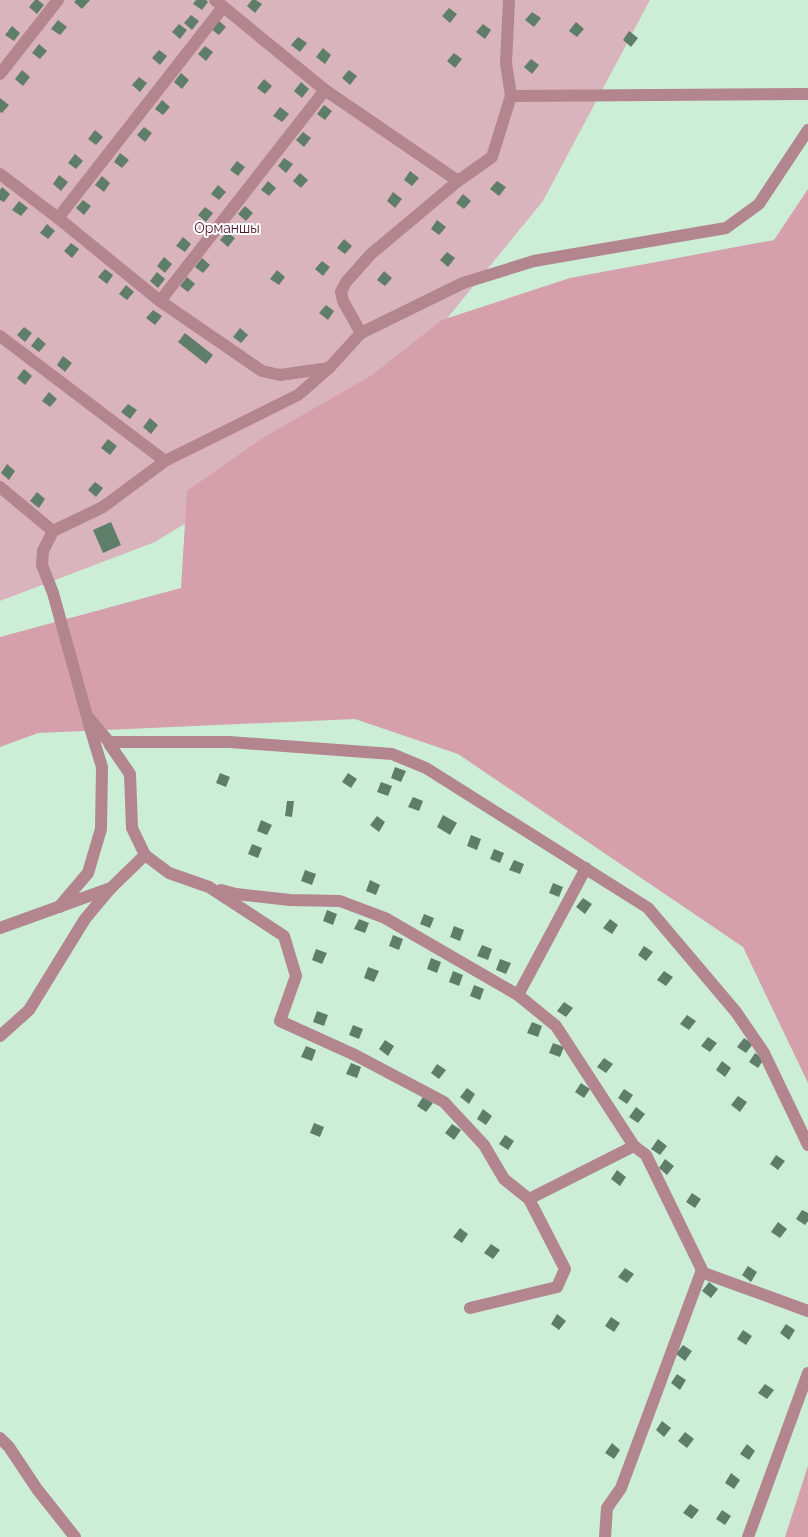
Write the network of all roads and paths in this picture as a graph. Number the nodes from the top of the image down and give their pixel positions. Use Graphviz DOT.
graph roads {
  1 [pos="58,0"];
  2 [pos="509,0"];
  3 [pos="219,4"];
  4 [pos="0,74"];
  5 [pos="325,90"];
  6 [pos="808,94"];
  7 [pos="511,96"];
  8 [pos="808,130"];
  9 [pos="0,174"];
  10 [pos="458,180"];
  11 [pos="58,218"];
  12 [pos="160,301"];
  13 [pos="361,333"];
  14 [pos="0,336"];
  15 [pos="329,368"];
  16 [pos="165,461"];
  17 [pos="0,487"];
  18 [pos="53,531"];
  19 [pos="87,716"];
  20 [pos="109,742"];
  21 [pos="145,855"];
  22 [pos="586,868"];
  23 [pos="209,887"];
  24 [pos="111,888"];
  25 [pos="59,907"];
  26 [pos="0,928"];
  27 [pos="518,995"];
  28 [pos="0,1036"];
  29 [pos="808,1145"];
  30 [pos="634,1146"];
  31 [pos="529,1199"];
  32 [pos="701,1272"];
  33 [pos="470,1308"];
  34 [pos="808,1311"];
  35 [pos="808,1373"];
  36 [pos="0,1438"];
  37 [pos="75,1537"];
  38 [pos="605,1537"];
  39 [pos="748,1537"];
  1 -- 4 [label="street"];
  2 -- 7 [label="street"];
  3 -- 5 [label="street"];
  3 -- 11 [label="street"];
  5 -- 10 [label="street"];
  5 -- 12 [label="street"];
  6 -- 7 [label="street"];
  7 -- 10 [label="street"];
  8 -- 13 [label="street"];
  9 -- 11 [label="street"];
  10 -- 13 [label="street"];
  11 -- 12 [label="street"];
  12 -- 15 [label="street"];
  13 -- 15 [label="street"];
  14 -- 16 [label="street"];
  15 -- 16 [label="street"];
  16 -- 18 [label="street"];
  17 -- 18 [label="street"];
  18 -- 19 [label="street"];
  19 -- 20 [label="street"];
  19 -- 25 [label="street"];
  20 -- 21 [label="street"];
  20 -- 22 [label="street"];
  21 -- 23 [label="street"];
  21 -- 24 [label="street"];
  22 -- 27 [label="street"];
  22 -- 29 [label="street"];
  23 -- 27 [label="street"];
  23 -- 31 [label="street"];
  24 -- 25 [label="street"];
  24 -- 28 [label="street"];
  25 -- 26 [label="street"];
  27 -- 30 [label="street"];
  30 -- 31 [label="street"];
  30 -- 32 [label="street"];
  31 -- 33 [label="street"];
  32 -- 34 [label="street"];
  32 -- 38 [label="street"];
  35 -- 39 [label="street"];
  36 -- 37 [label="street"];
}
